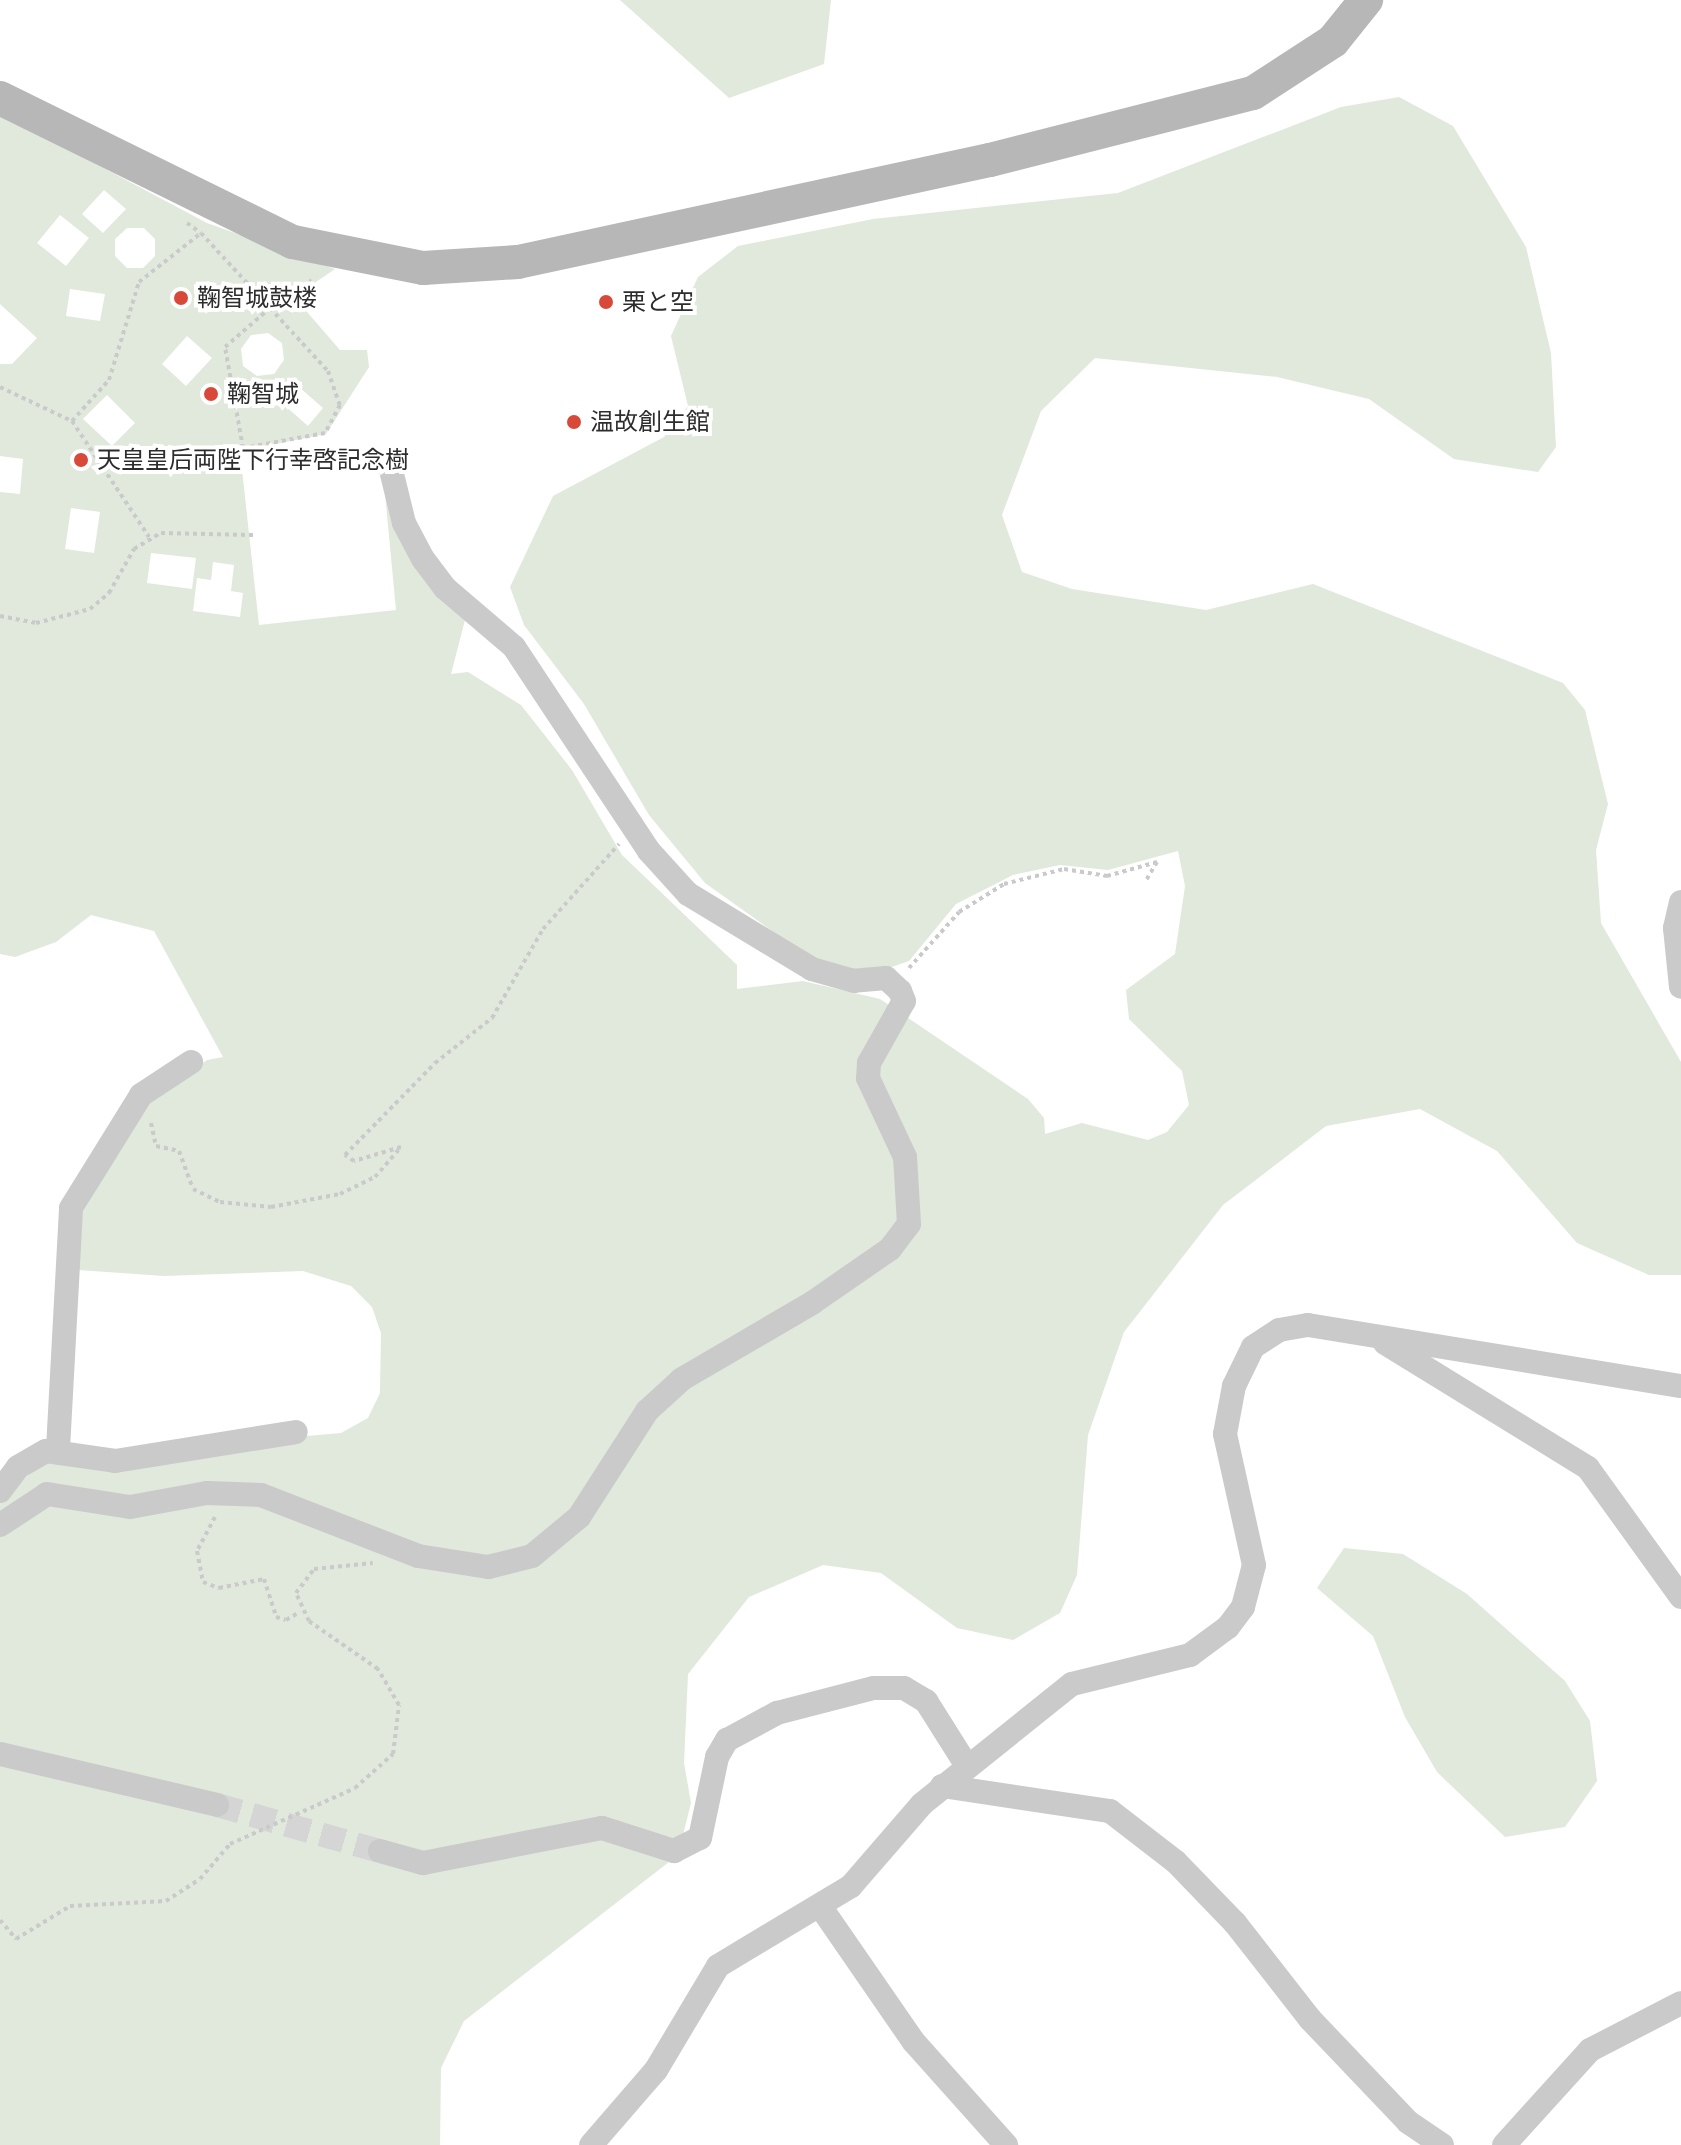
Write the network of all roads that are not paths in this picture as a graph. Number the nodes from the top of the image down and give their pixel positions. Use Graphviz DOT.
graph roads {
  1 [pos="1366,0"];
  2 [pos="0,98"];
  3 [pos="389,462"];
  4 [pos="1681,902"];
  5 [pos="1681,987"];
  6 [pos="191,1062"];
  7 [pos="1380,1339"];
  8 [pos="1681,1386"];
  9 [pos="296,1432"];
  10 [pos="58,1449"];
  11 [pos="0,1491"];
  12 [pos="0,1525"];
  13 [pos="1681,1597"];
  14 [pos="0,1754"];
  15 [pos="967,1766"];
  16 [pos="942,1786"];
  17 [pos="217,1805"];
  18 [pos="380,1851"];
  19 [pos="820,1906"];
  20 [pos="1681,2003"];
  21 [pos="591,2145"];
  22 [pos="1006,2145"];
  23 [pos="1442,2145"];
  24 [pos="1504,2145"];
  1 -- 2 [label="street"];
  3 -- 12 [label="street"];
  4 -- 5 [label="street"];
  6 -- 10 [label="street"];
  7 -- 8 [label="street"];
  7 -- 13 [label="street"];
  7 -- 15 [label="street"];
  9 -- 10 [label="street"];
  10 -- 11 [label="street"];
  14 -- 17 [label="street"];
  15 -- 16 [label="street"];
  15 -- 18 [label="street"];
  16 -- 19 [label="street"];
  16 -- 23 [label="street"];
  19 -- 21 [label="street"];
  19 -- 22 [label="street"];
  20 -- 24 [label="street"];
}
